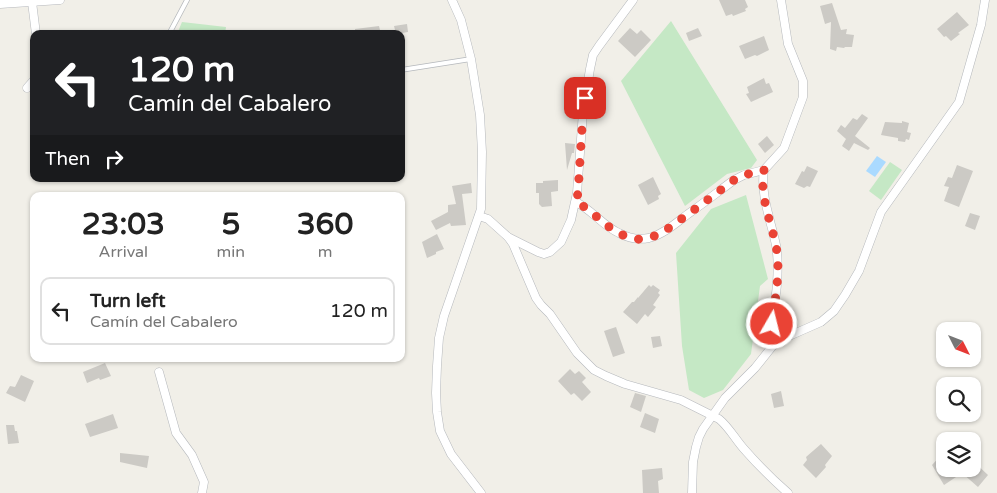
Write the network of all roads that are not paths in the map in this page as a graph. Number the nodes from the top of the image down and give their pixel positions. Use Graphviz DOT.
graph roads {
  1 [pos="60,0"];
  2 [pos="187,0"];
  3 [pos="452,0"];
  4 [pos="633,0"];
  5 [pos="781,0"];
  6 [pos="985,0"];
  7 [pos="32,2"];
  8 [pos="0,4"];
  9 [pos="36,30"];
  10 [pos="171,30"];
  11 [pos="471,59"];
  12 [pos="405,69"];
  13 [pos="30,85"];
  14 [pos="27,88"];
  15 [pos="764,170"];
  16 [pos="576,202"];
  17 [pos="479,216"];
  18 [pos="508,237"];
  19 [pos="776,343"];
  20 [pos="159,372"];
  21 [pos="713,416"];
  22 [pos="202,493"];
  23 [pos="481,493"];
  24 [pos="692,493"];
  25 [pos="788,493"];
  1 -- 7 [label="street"];
  2 -- 10 [label="lane"];
  3 -- 11 [label="street"];
  4 -- 16 [label="street"];
  5 -- 15 [label="street"];
  6 -- 19 [label="street"];
  7 -- 8 [label="street"];
  7 -- 9 [label="street"];
  11 -- 12 [label="lane"];
  11 -- 17 [label="street"];
  13 -- 14 [label="street"];
  15 -- 16 [label="street"];
  15 -- 19 [label="street"];
  16 -- 18 [label="street"];
  17 -- 18 [label="street"];
  17 -- 23 [label="street"];
  18 -- 21 [label="street"];
  19 -- 21 [label="street"];
  20 -- 22 [label="street"];
  21 -- 24 [label="street"];
  21 -- 25 [label="street"];
}
